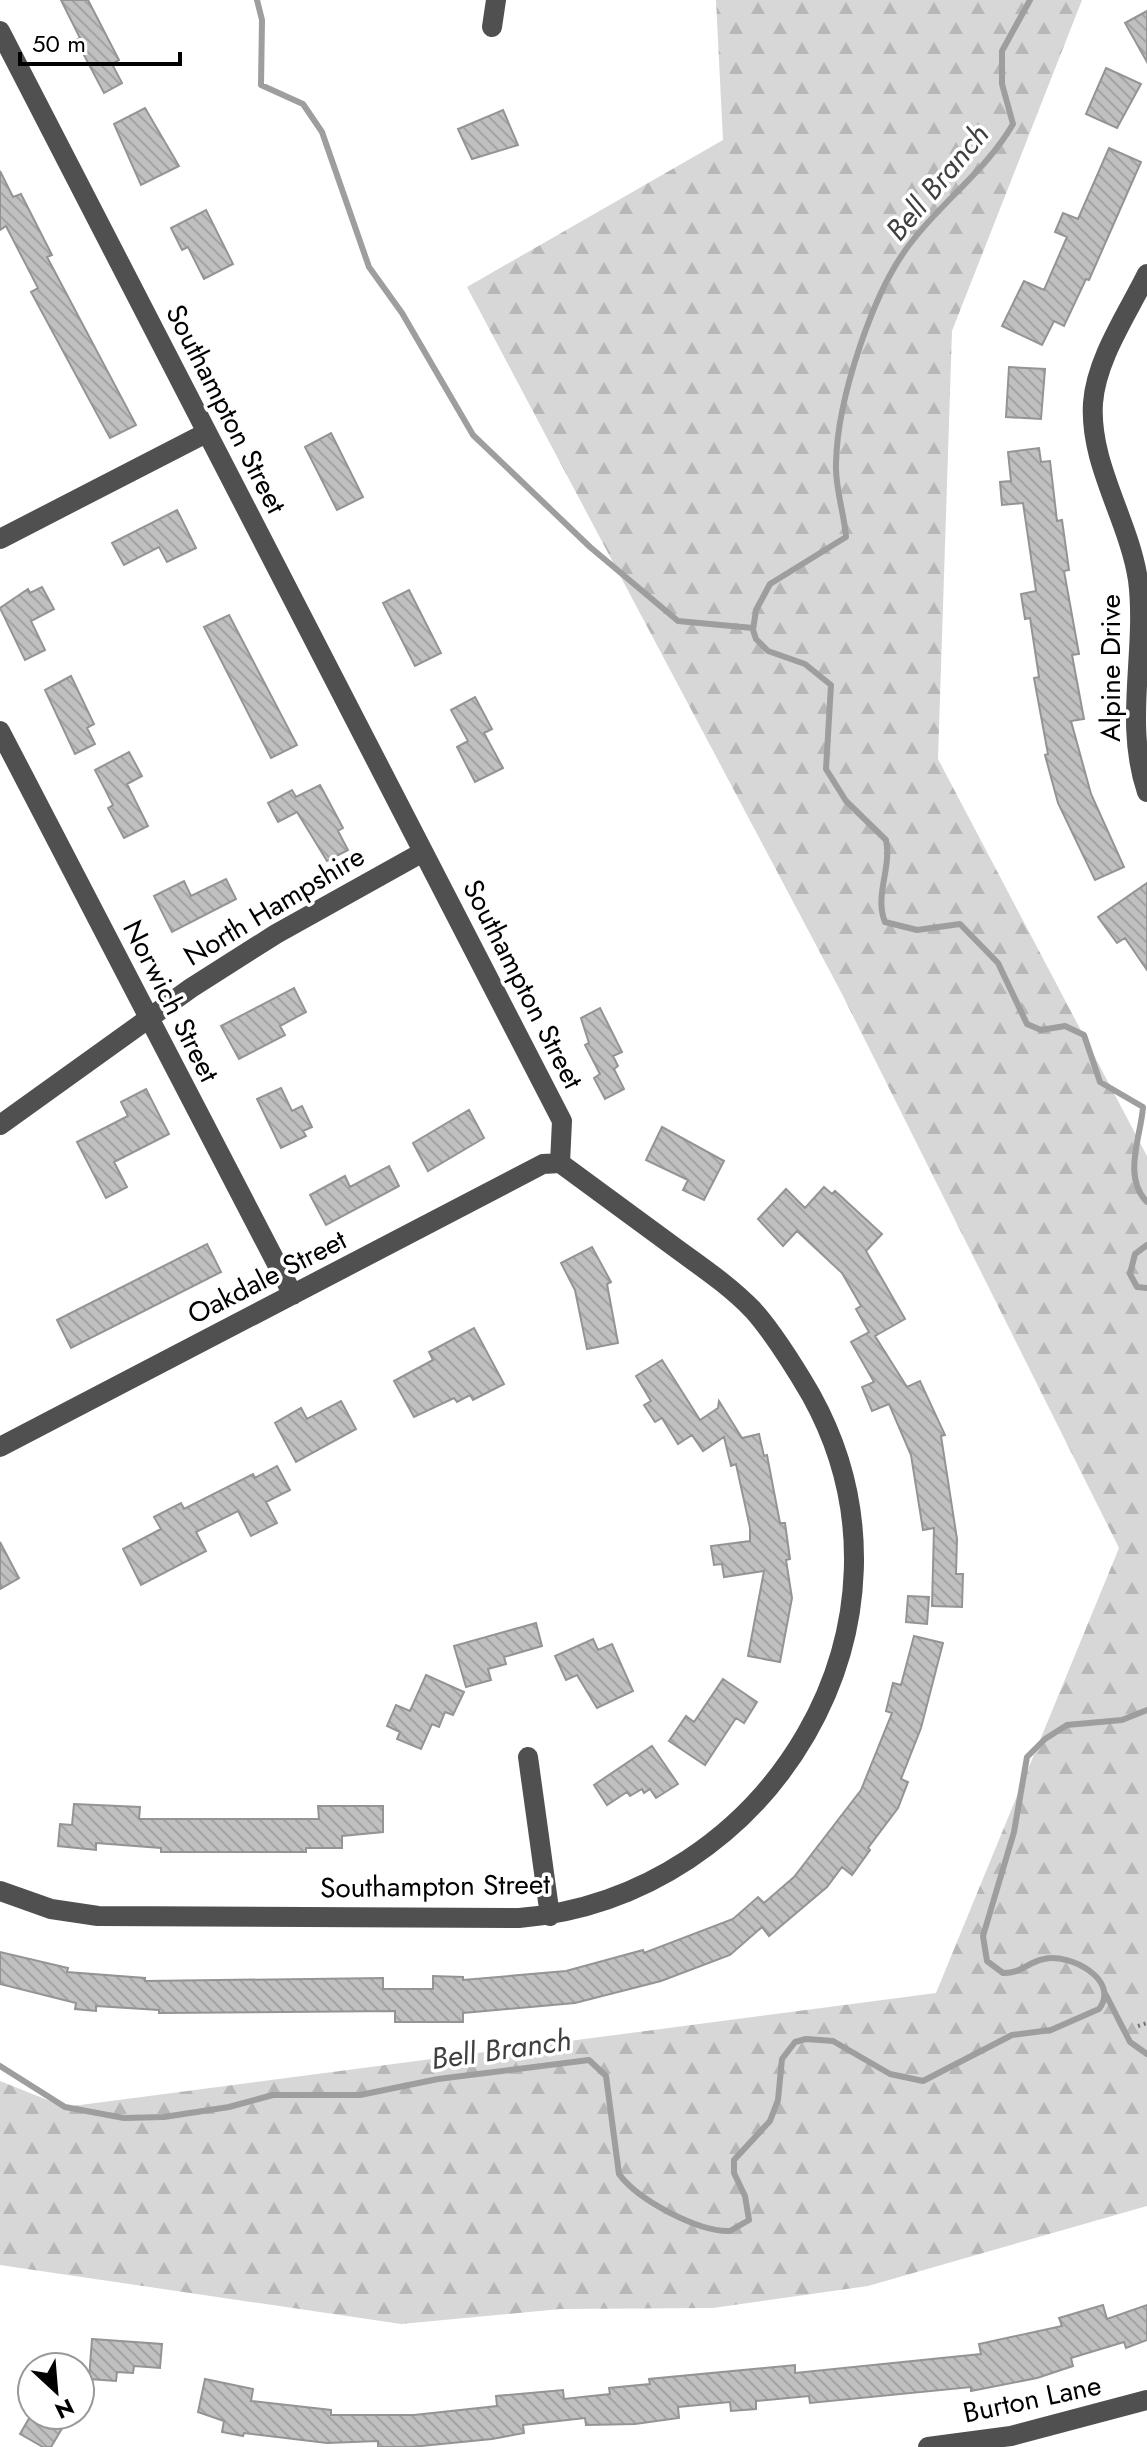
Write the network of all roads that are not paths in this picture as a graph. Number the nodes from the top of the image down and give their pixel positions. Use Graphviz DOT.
graph roads {
  1 [pos="496,0"];
  2 [pos="492,27"];
  3 [pos="0,31"];
  4 [pos="1147,274"];
  5 [pos="206,433"];
  6 [pos="0,539"];
  7 [pos="0,731"];
  8 [pos="1147,792"];
  9 [pos="423,852"];
  10 [pos="147,1018"];
  11 [pos="0,1125"];
  12 [pos="560,1163"];
  13 [pos="293,1295"];
  14 [pos="0,1447"];
  15 [pos="528,1757"];
  16 [pos="0,1891"];
  17 [pos="550,1916"];
  18 [pos="1147,2400"];
  19 [pos="971,2444"];
  20 [pos="928,2447"];
  1 -- 2 [label="street"];
  3 -- 5 [label="street, Southampton Street"];
  4 -- 8 [label="street, Alpine Drive"];
  5 -- 6 [label="street"];
  5 -- 9 [label="street, Southampton Street"];
  7 -- 10 [label="street, Norwich Street"];
  9 -- 10 [label="street, North Hampshire"];
  9 -- 12 [label="street, Southampton Street"];
  10 -- 11 [label="street, North Hampshire"];
  10 -- 13 [label="street, Norwich Street"];
  12 -- 13 [label="street, Oakdale Street"];
  12 -- 17 [label="street, Southampton Street"];
  13 -- 14 [label="street, Oakdale Street"];
  15 -- 17 [label="street"];
  16 -- 17 [label="street, Southampton Street"];
  18 -- 19 [label="street, Burton Lane"];
  19 -- 20 [label="street, Burton Lane"];
}
